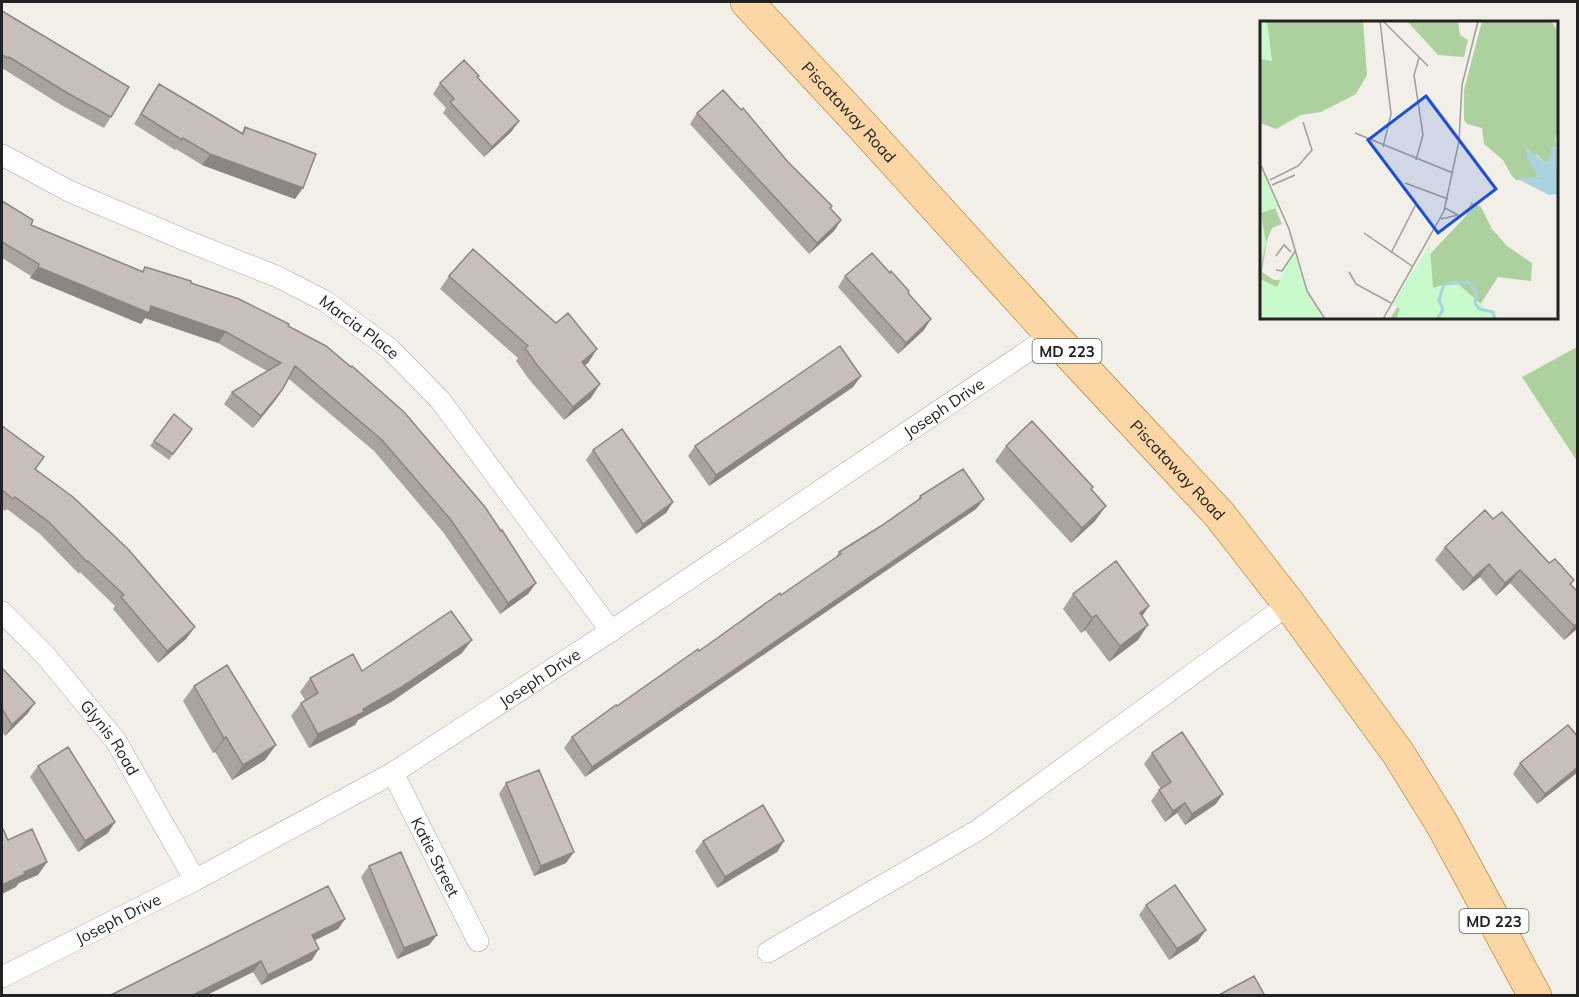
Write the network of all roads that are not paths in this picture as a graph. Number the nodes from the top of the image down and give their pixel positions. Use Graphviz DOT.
graph roads {
  1 [pos="747,2"];
  2 [pos="2,155"];
  3 [pos="1052,335"];
  4 [pos="1289,604"];
  5 [pos="2,612"];
  6 [pos="611,631"];
  7 [pos="393,773"];
  8 [pos="195,880"];
  9 [pos="478,941"];
  10 [pos="768,952"];
  11 [pos="2,977"];
  12 [pos="1535,996"];
  1 -- 3 [label="main road, Piscataway Road / MD 223"];
  2 -- 6 [label="street, Marcia Place"];
  3 -- 4 [label="main road, Piscataway Road / MD 223"];
  3 -- 6 [label="street, Joseph Drive"];
  4 -- 10 [label="street"];
  4 -- 12 [label="main road, Piscataway Road / MD 223"];
  5 -- 8 [label="street, Glynis Road"];
  6 -- 7 [label="street, Joseph Drive"];
  7 -- 8 [label="street, Joseph Drive"];
  7 -- 9 [label="street, Katie Street"];
  8 -- 11 [label="street, Joseph Drive"];
}
